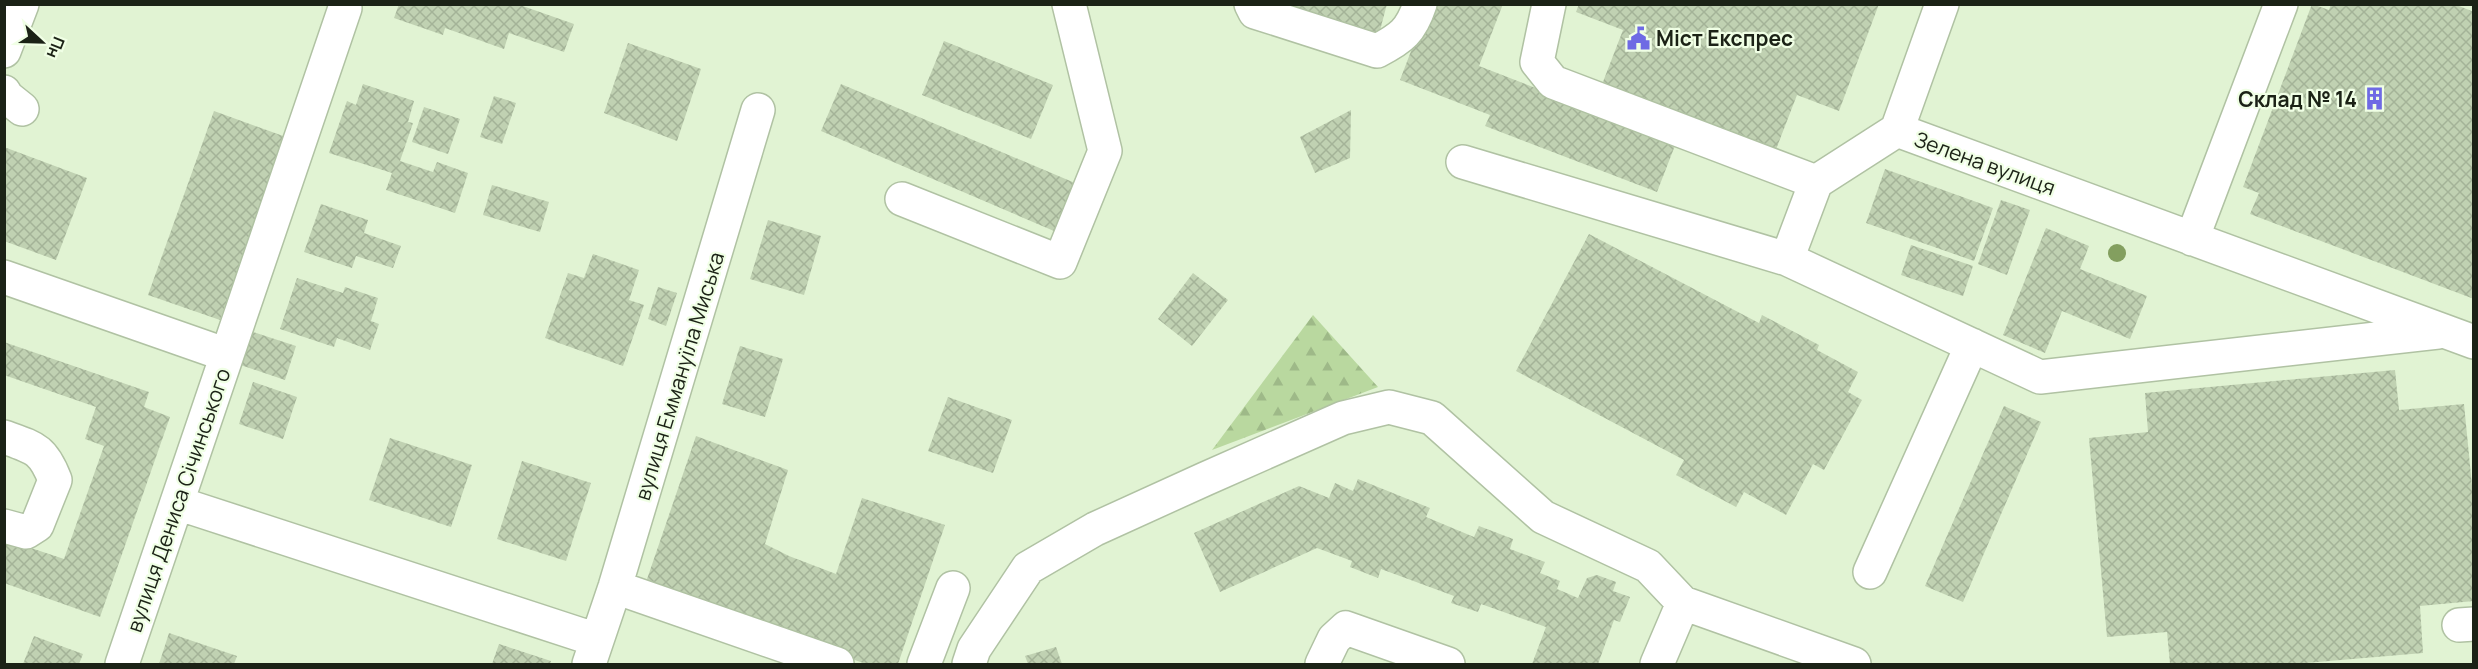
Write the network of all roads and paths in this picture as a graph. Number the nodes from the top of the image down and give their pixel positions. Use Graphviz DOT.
graph roads {
  1 [pos="22,4"];
  2 [pos="1069,4"];
  3 [pos="1251,4"];
  4 [pos="1420,4"];
  5 [pos="1549,4"];
  6 [pos="1942,4"];
  7 [pos="2281,4"];
  8 [pos="345,8"];
  9 [pos="4,51"];
  10 [pos="758,110"];
  11 [pos="1897,130"];
  12 [pos="1463,162"];
  13 [pos="1816,182"];
  14 [pos="902,200"];
  15 [pos="2192,239"];
  16 [pos="1786,259"];
  17 [pos="4,277"];
  18 [pos="2460,337"];
  19 [pos="1972,345"];
  20 [pos="227,355"];
  21 [pos="4,438"];
  22 [pos="177,503"];
  23 [pos="4,526"];
  24 [pos="1870,572"];
  25 [pos="615,587"];
  26 [pos="953,588"];
  27 [pos="1683,603"];
  28 [pos="593,652"];
  29 [pos="122,664"];
  30 [pos="837,664"];
  31 [pos="924,664"];
  32 [pos="969,664"];
  33 [pos="1322,664"];
  34 [pos="1448,664"];
  35 [pos="1657,664"];
  36 [pos="1854,664"];
  1 -- 9 [label="street"];
  2 -- 14 [label="street"];
  3 -- 4 [label="street"];
  5 -- 13 [label="street"];
  6 -- 11 [label="street"];
  7 -- 15 [label="street"];
  8 -- 20 [label="street"];
  10 -- 25 [label="street, вулиця Еммануїла Миська"];
  11 -- 13 [label="street, Зелена вулиця"];
  11 -- 15 [label="street, Зелена вулиця"];
  12 -- 16 [label="street"];
  13 -- 16 [label="street"];
  15 -- 18 [label="street, Зелена вулиця"];
  16 -- 19 [label="street"];
  17 -- 20 [label="street, вулиця Дениса Січинського"];
  18 -- 19 [label="street"];
  19 -- 24 [label="street"];
  20 -- 22 [label="street, вулиця Дениса Січинського"];
  21 -- 23 [label="street"];
  22 -- 28 [label="street, вулиця Еммануїла Миська"];
  22 -- 29 [label="street, вулиця Дениса Січинського"];
  25 -- 28 [label="street, вулиця Еммануїла Миська"];
  25 -- 30 [label="street"];
  26 -- 31 [label="street"];
  27 -- 32 [label="street"];
  27 -- 35 [label="street"];
  27 -- 36 [label="street"];
  33 -- 34 [label="street"];
}
